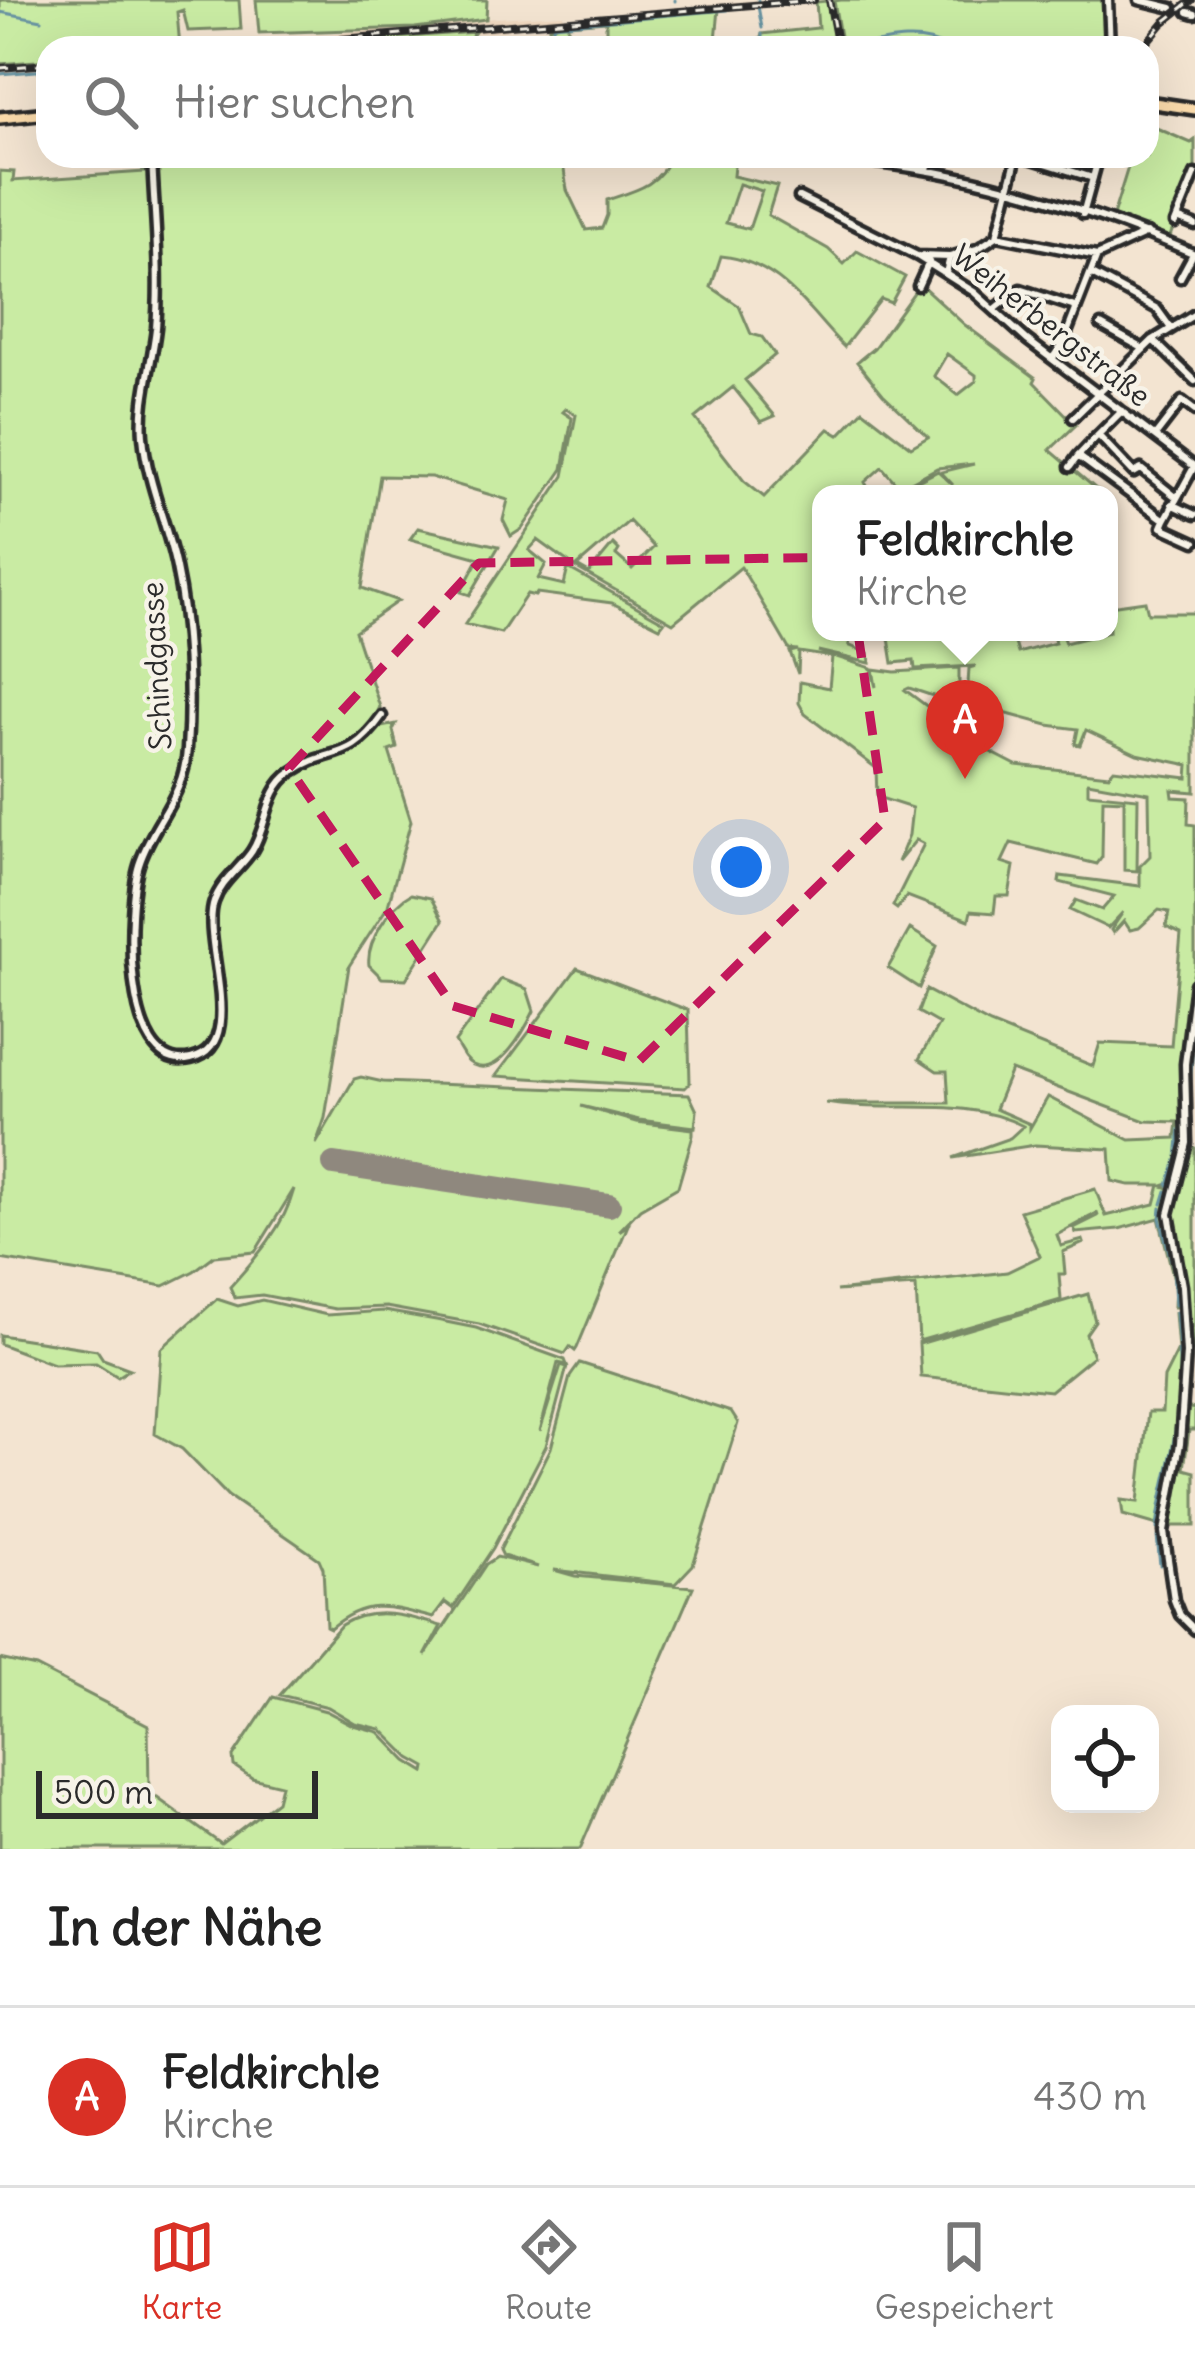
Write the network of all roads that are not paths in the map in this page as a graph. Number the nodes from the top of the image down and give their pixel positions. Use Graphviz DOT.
graph roads {
  1 [pos="1108,0"];
  2 [pos="1139,0"];
  3 [pos="1172,8"];
  4 [pos="1110,36"];
  5 [pos="1159,104"];
  6 [pos="1195,109"];
  7 [pos="36,114"];
  8 [pos="0,118"];
  9 [pos="153,168"];
  10 [pos="910,168"];
  11 [pos="1015,168"];
  12 [pos="1060,168"];
  13 [pos="1096,168"];
  14 [pos="927,170"];
  15 [pos="1195,174"];
  16 [pos="1093,178"];
  17 [pos="1007,190"];
  18 [pos="799,197"];
  19 [pos="1083,214"];
  20 [pos="1195,225"];
  21 [pos="1147,233"];
  22 [pos="997,236"];
  23 [pos="1194,254"];
  24 [pos="1096,256"];
  25 [pos="950,257"];
  26 [pos="930,259"];
  27 [pos="946,273"];
  28 [pos="1092,274"];
  29 [pos="1180,278"];
  30 [pos="918,286"];
  31 [pos="1076,308"];
  32 [pos="994,310"];
  33 [pos="1195,314"];
  34 [pos="1101,326"];
  35 [pos="1170,327"];
  36 [pos="1153,340"];
  37 [pos="1144,349"];
  38 [pos="1052,359"];
  39 [pos="1195,381"];
  40 [pos="1101,395"];
  41 [pos="1122,411"];
  42 [pos="1195,412"];
  43 [pos="1073,418"];
  44 [pos="1098,435"];
  45 [pos="1155,436"];
  46 [pos="1078,456"];
  47 [pos="1070,467"];
  48 [pos="1194,467"];
  49 [pos="1134,472"];
  50 [pos="1115,485"];
  51 [pos="1119,488"];
  52 [pos="1174,501"];
  53 [pos="1195,515"];
  54 [pos="1165,520"];
  55 [pos="1195,542"];
  56 [pos="382,716"];
  57 [pos="1195,984"];
  58 [pos="1195,1630"];
  1 -- 4 [label="street"];
  2 -- 3 [label="street"];
  5 -- 6 [label="main road"];
  7 -- 8 [label="main road"];
  9 -- 56 [label="street, Schindgasse"];
  10 -- 14 [label="street"];
  11 -- 17 [label="street"];
  12 -- 16 [label="street"];
  13 -- 16 [label="street"];
  14 -- 17 [label="street"];
  15 -- 20 [label="street"];
  16 -- 19 [label="street"];
  17 -- 19 [label="street"];
  17 -- 22 [label="street"];
  18 -- 26 [label="street"];
  19 -- 21 [label="street"];
  21 -- 23 [label="street"];
  21 -- 24 [label="street"];
  22 -- 24 [label="street"];
  22 -- 25 [label="street"];
  23 -- 29 [label="street"];
  24 -- 28 [label="street"];
  25 -- 26 [label="street"];
  25 -- 27 [label="street"];
  26 -- 27 [label="street, Weiherbergstraße"];
  26 -- 30 [label="street"];
  27 -- 32 [label="street, Weiherbergstraße"];
  28 -- 31 [label="street"];
  28 -- 35 [label="street"];
  31 -- 32 [label="street"];
  31 -- 38 [label="street"];
  32 -- 38 [label="street, Weiherbergstraße"];
  33 -- 35 [label="street"];
  34 -- 37 [label="street"];
  35 -- 36 [label="street"];
  36 -- 37 [label="street"];
  36 -- 39 [label="street"];
  37 -- 40 [label="street"];
  38 -- 40 [label="street, Weiherbergstraße"];
  40 -- 41 [label="street, Weiherbergstraße"];
  40 -- 43 [label="street"];
  41 -- 44 [label="street"];
  41 -- 45 [label="street, Weiherbergstraße"];
  42 -- 45 [label="street, Weiherbergstraße"];
  44 -- 46 [label="street"];
  44 -- 49 [label="street"];
  45 -- 48 [label="street, Weiherbergstraße"];
  46 -- 47 [label="street"];
  46 -- 50 [label="street"];
  48 -- 52 [label="street"];
  49 -- 51 [label="street"];
  49 -- 52 [label="street"];
  51 -- 54 [label="street"];
  52 -- 53 [label="street"];
  52 -- 54 [label="street"];
  54 -- 55 [label="street"];
  57 -- 58 [label="street"];
}
